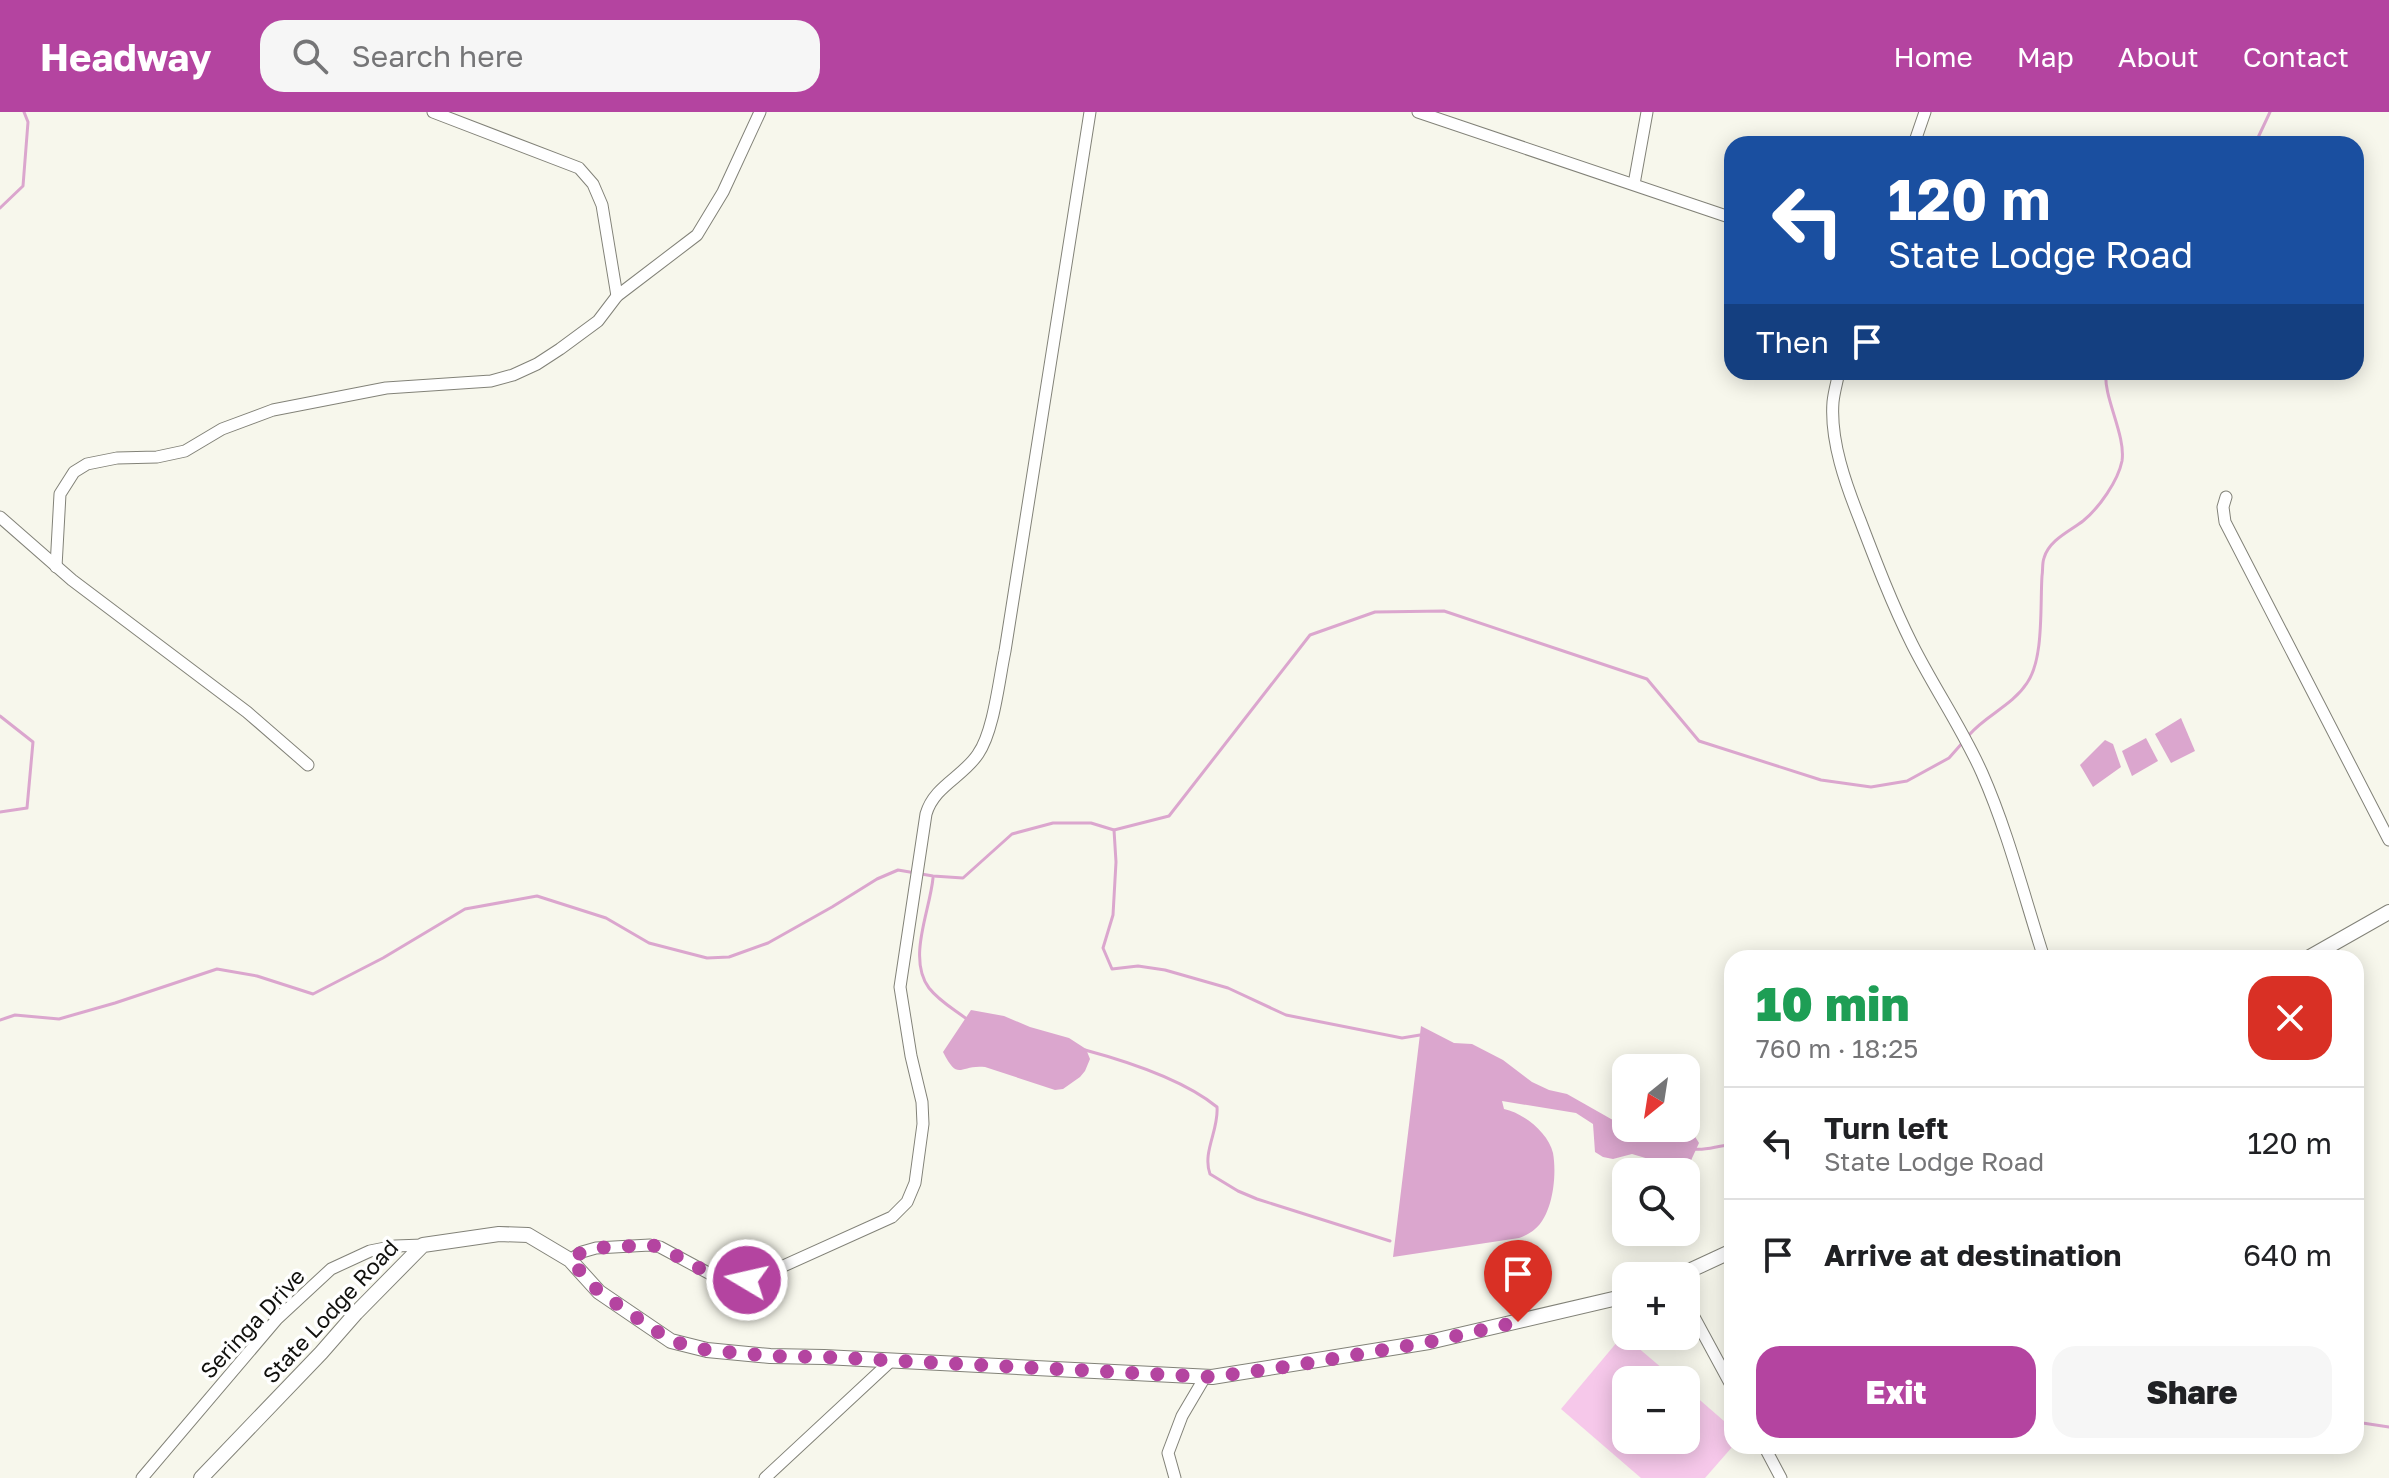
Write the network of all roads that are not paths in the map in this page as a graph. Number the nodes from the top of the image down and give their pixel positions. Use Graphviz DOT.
graph roads {
  1 [pos="433,112"];
  2 [pos="760,112"];
  3 [pos="1090,112"];
  4 [pos="1418,112"];
  5 [pos="1647,112"];
  6 [pos="1925,112"];
  7 [pos="1917,136"];
  8 [pos="1634,184"];
  9 [pos="1724,215"];
  10 [pos="617,296"];
  11 [pos="1837,380"];
  12 [pos="2226,497"];
  13 [pos="0,517"];
  14 [pos="56,567"];
  15 [pos="308,765"];
  16 [pos="2389,840"];
  17 [pos="2389,912"];
  18 [pos="2042,950"];
  19 [pos="2322,950"];
  20 [pos="423,1245"];
  21 [pos="1724,1255"];
  22 [pos="570,1260"];
  23 [pos="1700,1266"];
  24 [pos="1612,1299"];
  25 [pos="1700,1328"];
  26 [pos="892,1360"];
  27 [pos="1724,1372"];
  28 [pos="1205,1377"];
  29 [pos="1768,1454"];
  30 [pos="142,1478"];
  31 [pos="201,1478"];
  32 [pos="765,1478"];
  33 [pos="1175,1478"];
  34 [pos="1781,1478"];
  1 -- 10 [label="street"];
  2 -- 10 [label="street"];
  3 -- 22 [label="street"];
  4 -- 8 [label="street"];
  5 -- 8 [label="street"];
  6 -- 7 [label="street"];
  8 -- 9 [label="street"];
  10 -- 14 [label="street"];
  11 -- 18 [label="street"];
  12 -- 16 [label="street"];
  13 -- 14 [label="street"];
  14 -- 15 [label="street"];
  17 -- 19 [label="street"];
  20 -- 22 [label="street, State Lodge Road"];
  20 -- 30 [label="street, Seringa Drive"];
  20 -- 31 [label="street, State Lodge Road"];
  21 -- 23 [label="street"];
  22 -- 26 [label="street, State Lodge Road"];
  24 -- 28 [label="street, State Lodge Road"];
  25 -- 27 [label="street"];
  26 -- 28 [label="street, State Lodge Road"];
  26 -- 32 [label="street"];
  28 -- 33 [label="street"];
  29 -- 34 [label="street"];
}
